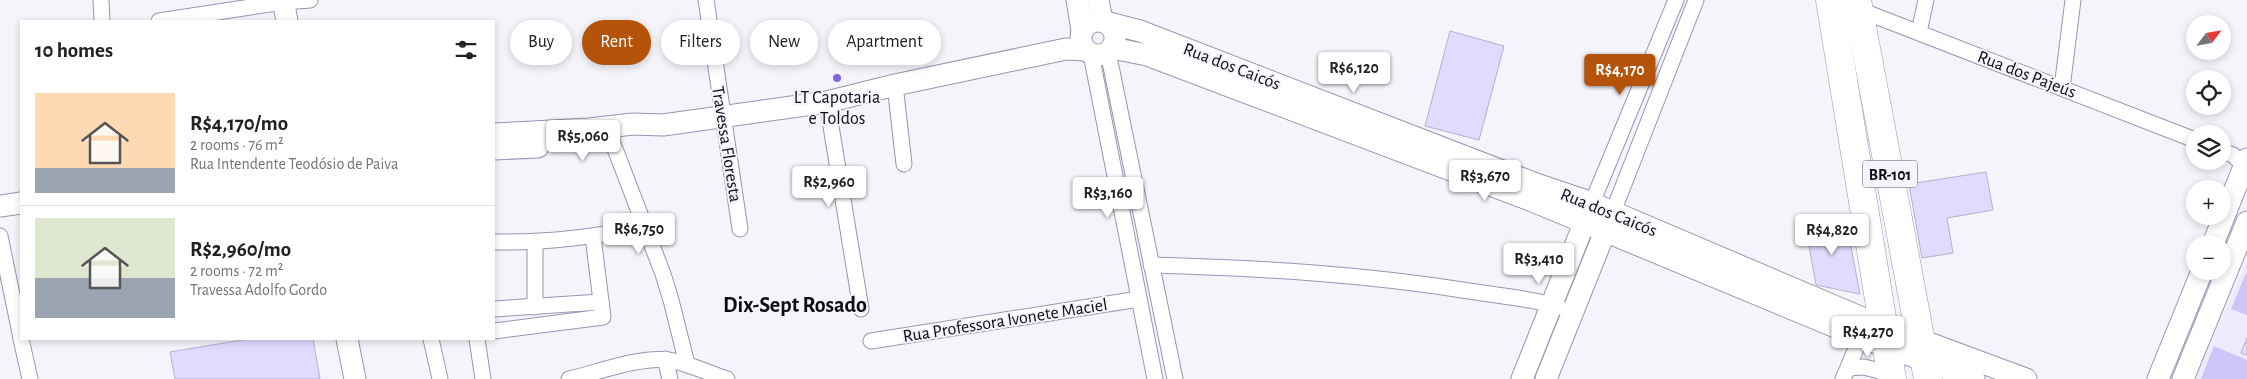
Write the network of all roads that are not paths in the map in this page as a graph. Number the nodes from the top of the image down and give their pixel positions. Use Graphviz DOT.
graph roads {
  1 [pos="101,0"];
  2 [pos="310,0"];
  3 [pos="706,0"];
  4 [pos="1076,0"];
  5 [pos="1098,0"];
  6 [pos="1676,0"];
  7 [pos="1696,0"];
  8 [pos="1926,0"];
  9 [pos="2073,0"];
  10 [pos="1840,3"];
  11 [pos="284,8"];
  12 [pos="102,20"];
  13 [pos="170,20"];
  14 [pos="1104,22"];
  15 [pos="1919,32"];
  16 [pos="1089,46"];
  17 [pos="895,85"];
  18 [pos="2062,88"];
  19 [pos="827,102"];
  20 [pos="723,117"];
  21 [pos="663,125"];
  22 [pos="495,134"];
  23 [pos="2186,136"];
  24 [pos="612,141"];
  25 [pos="495,149"];
  26 [pos="2240,158"];
  27 [pos="904,164"];
  28 [pos="1533,192"];
  29 [pos="20,203"];
  30 [pos="1592,203"];
  31 [pos="0,206"];
  32 [pos="1609,222"];
  33 [pos="2247,222"];
  34 [pos="1584,224"];
  35 [pos="644,228"];
  36 [pos="740,229"];
  37 [pos="2216,235"];
  38 [pos="0,236"];
  39 [pos="593,237"];
  40 [pos="495,242"];
  41 [pos="535,243"];
  42 [pos="1152,265"];
  43 [pos="2198,280"];
  44 [pos="1139,299"];
  45 [pos="600,302"];
  46 [pos="1551,304"];
  47 [pos="535,306"];
  48 [pos="495,309"];
  49 [pos="861,309"];
  50 [pos="1573,311"];
  51 [pos="495,331"];
  52 [pos="1874,332"];
  53 [pos="20,333"];
  54 [pos="21,340"];
  55 [pos="347,340"];
  56 [pos="431,340"];
  57 [pos="478,340"];
  58 [pos="871,340"];
  59 [pos="666,359"];
  60 [pos="1924,359"];
  61 [pos="687,364"];
  62 [pos="1845,373"];
  63 [pos="1891,376"];
  64 [pos="723,378"];
  65 [pos="30,379"];
  66 [pos="355,379"];
  67 [pos="440,379"];
  68 [pos="483,379"];
  69 [pos="568,379"];
  70 [pos="670,379"];
  71 [pos="1155,379"];
  72 [pos="1175,379"];
  73 [pos="1522,379"];
  74 [pos="1546,379"];
  75 [pos="1974,379"];
  76 [pos="2026,379"];
  77 [pos="2158,379"];
  78 [pos="2183,379"];
  1 -- 12 [label="street"];
  2 -- 11 [label="street"];
  3 -- 20 [label="street, Travessa Floresta"];
  4 -- 16 [label="street"];
  5 -- 14 [label="street"];
  6 -- 30 [label="street"];
  7 -- 32 [label="street"];
  8 -- 15 [label="street"];
  9 -- 18 [label="street"];
  10 -- 15 [label="street, Rua dos Pajeús"];
  10 -- 52 [label="highway, BR-101"];
  10 -- 60 [label="highway, BR-101"];
  11 -- 13 [label="street"];
  14 -- 16 [label="street"];
  14 -- 16 [label="street"];
  14 -- 28 [label="street, Rua dos Caicós"];
  15 -- 18 [label="street, Rua dos Pajeús"];
  16 -- 17 [label="street, Rua dos Caicós"];
  16 -- 28 [label="street, Rua dos Caicós"];
  16 -- 42 [label="street"];
  16 -- 44 [label="street"];
  17 -- 19 [label="street, Rua dos Caicós"];
  17 -- 27 [label="street"];
  18 -- 23 [label="street, Rua dos Pajeús"];
  19 -- 20 [label="street, Rua dos Caicós"];
  19 -- 49 [label="street"];
  20 -- 21 [label="street, Rua dos Caicós"];
  20 -- 36 [label="street, Travessa Floresta"];
  21 -- 22 [label="street, Rua dos Caicós"];
  21 -- 24 [label="street, Rua dos Caicós"];
  24 -- 25 [label="street, Rua dos Caicós"];
  24 -- 35 [label="street"];
  26 -- 37 [label="street"];
  28 -- 30 [label="street, Rua dos Caicós"];
  28 -- 34 [label="street, Rua dos Caicós"];
  29 -- 31 [label="street"];
  30 -- 32 [label="street, Rua dos Caicós"];
  30 -- 34 [label="street"];
  32 -- 34 [label="street, Rua dos Caicós"];
  32 -- 50 [label="street"];
  32 -- 52 [label="street, Rua dos Caicós"];
  33 -- 78 [label="street"];
  34 -- 46 [label="street"];
  35 -- 39 [label="street"];
  35 -- 61 [label="street"];
  38 -- 53 [label="street"];
  39 -- 41 [label="street"];
  39 -- 45 [label="street"];
  40 -- 41 [label="street"];
  41 -- 47 [label="street"];
  42 -- 46 [label="street"];
  42 -- 72 [label="street"];
  43 -- 77 [label="street"];
  44 -- 58 [label="street, Rua Professora Ivonete Maciel"];
  44 -- 71 [label="street"];
  45 -- 47 [label="street"];
  45 -- 51 [label="street"];
  46 -- 50 [label="street"];
  46 -- 73 [label="street"];
  47 -- 48 [label="street"];
  50 -- 74 [label="street"];
  52 -- 60 [label="street, Rua dos Caicós"];
  52 -- 62 [label="street"];
  52 -- 63 [label="highway, BR-101"];
  54 -- 65 [label="street"];
  55 -- 66 [label="street"];
  56 -- 67 [label="street"];
  57 -- 68 [label="street"];
  59 -- 61 [label="street"];
  59 -- 69 [label="street"];
  59 -- 70 [label="street"];
  60 -- 75 [label="street, Rua dos Caicós"];
  60 -- 76 [label="street, Rua dos Caicós"];
  61 -- 64 [label="street"];
  62 -- 63 [label="street"];
}
